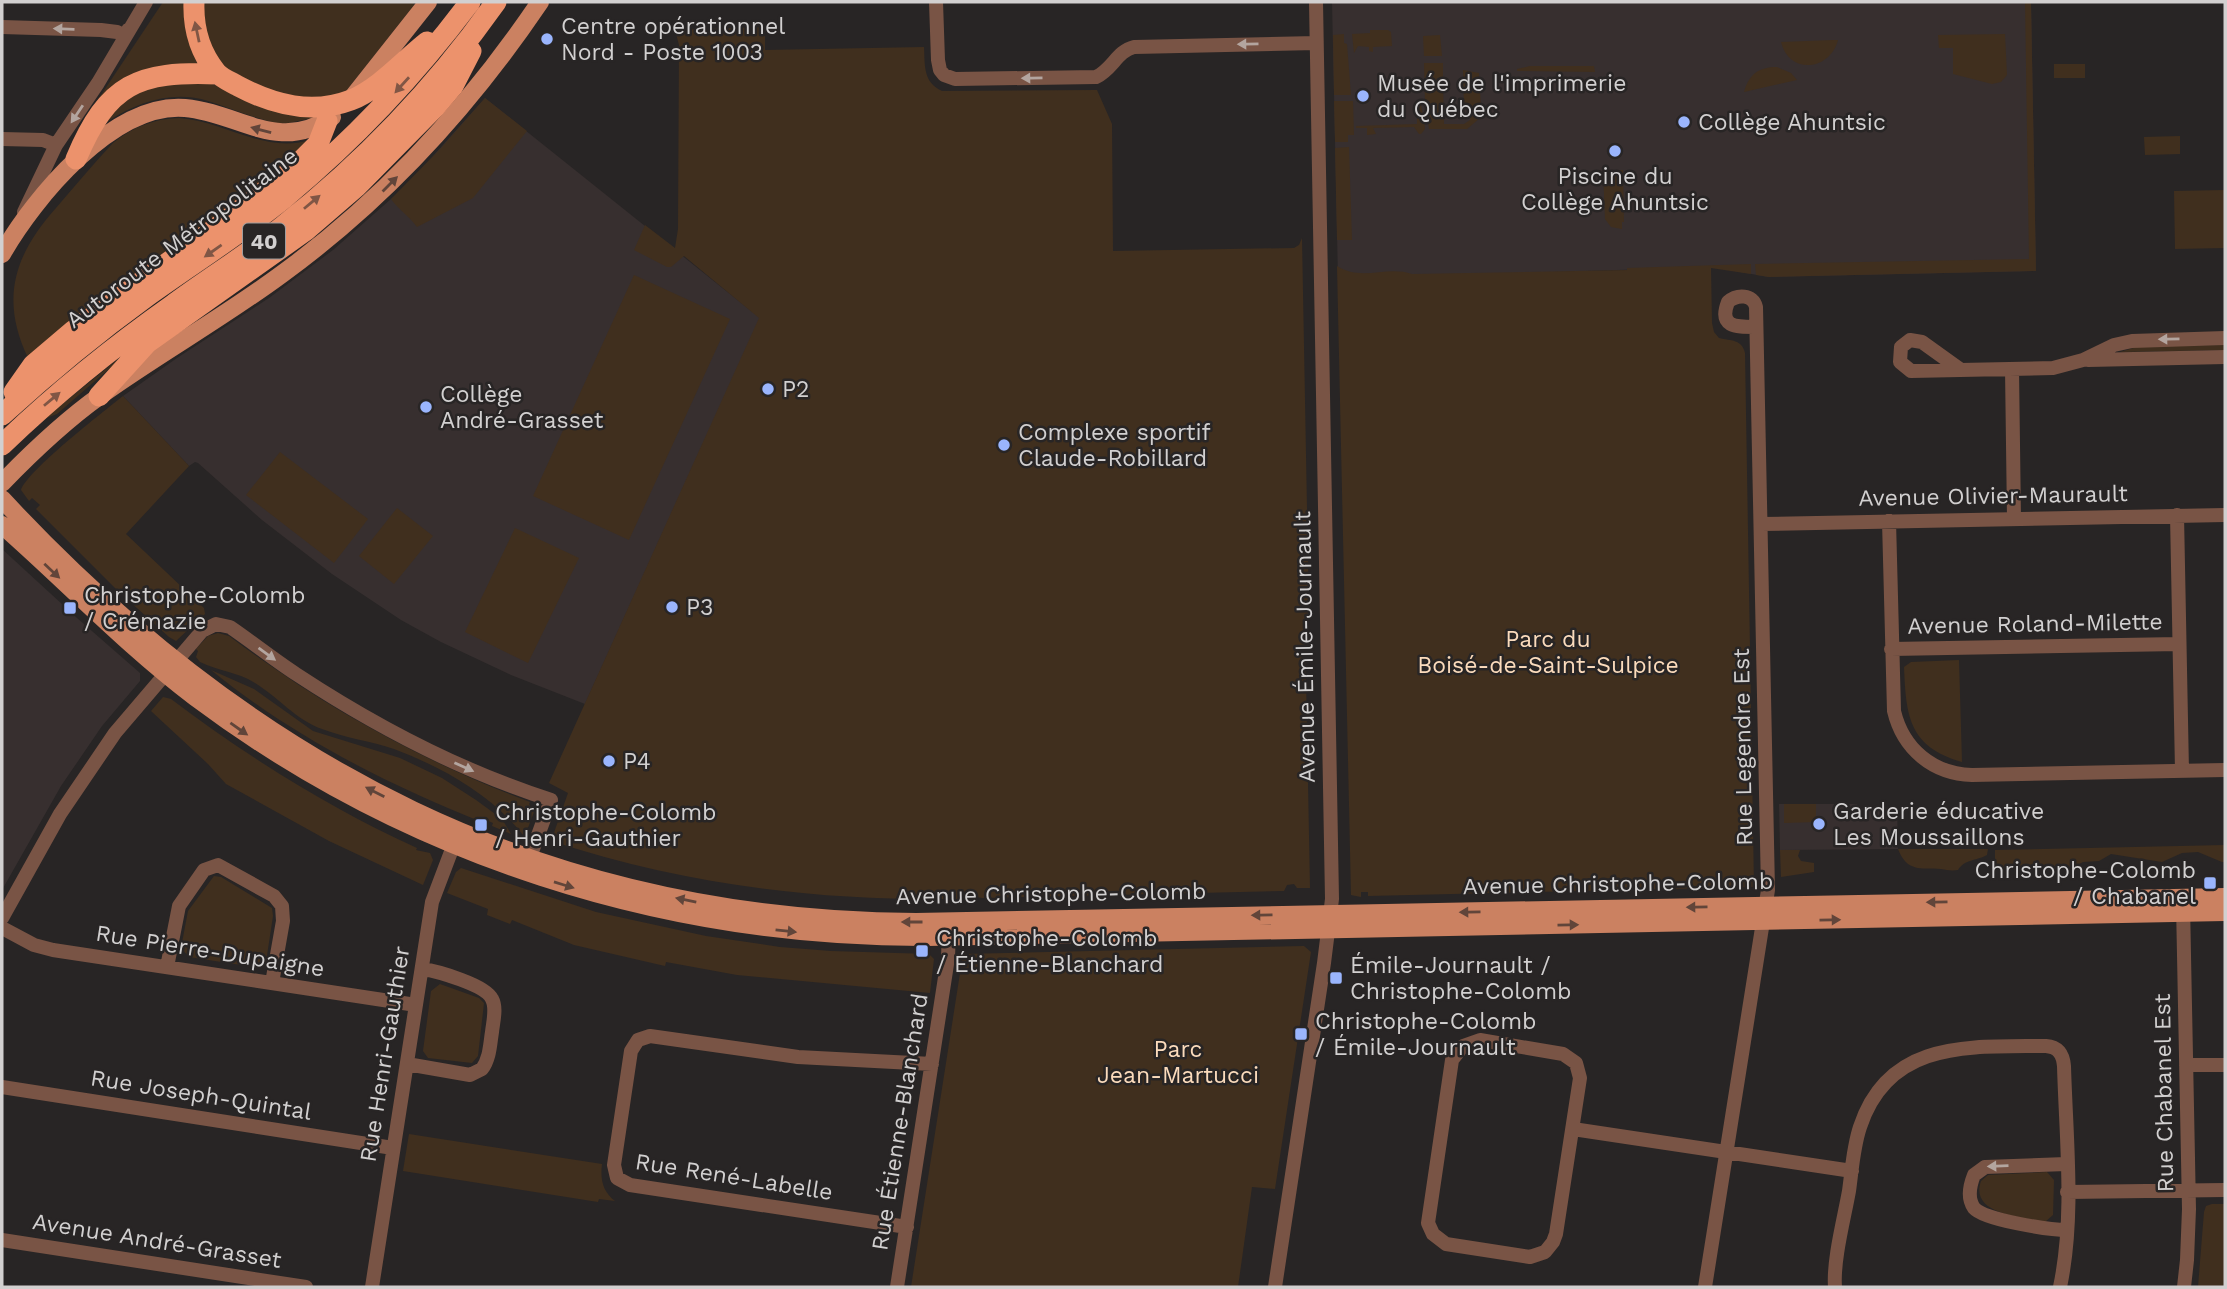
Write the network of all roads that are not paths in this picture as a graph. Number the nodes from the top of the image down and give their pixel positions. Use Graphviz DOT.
graph roads {
  1 [pos="139,2"];
  2 [pos="146,2"];
  3 [pos="194,2"];
  4 [pos="428,2"];
  5 [pos="540,2"];
  6 [pos="936,2"];
  7 [pos="1316,2"];
  8 [pos="496,3"];
  9 [pos="466,8"];
  10 [pos="2,27"];
  11 [pos="125,36"];
  12 [pos="1316,43"];
  13 [pos="217,74"];
  14 [pos="327,121"];
  15 [pos="2,139"];
  16 [pos="56,145"];
  17 [pos="76,159"];
  18 [pos="18,227"];
  19 [pos="2,254"];
  20 [pos="1756,327"];
  21 [pos="2225,338"];
  22 [pos="2225,357"];
  23 [pos="2083,360"];
  24 [pos="2012,369"];
  25 [pos="1961,370"];
  26 [pos="99,396"];
  27 [pos="2,409"];
  28 [pos="2,415"];
  29 [pos="2,445"];
  30 [pos="2,483"];
  31 [pos="2,499"];
  32 [pos="2225,515"];
  33 [pos="2177,516"];
  34 [pos="2014,519"];
  35 [pos="1889,521"];
  36 [pos="1761,524"];
  37 [pos="2,525"];
  38 [pos="2179,644"];
  39 [pos="1891,649"];
  40 [pos="170,667"];
  41 [pos="2182,771"];
  42 [pos="2225,771"];
  43 [pos="456,838"];
  44 [pos="527,865"];
  45 [pos="2225,897"];
  46 [pos="2183,905"];
  47 [pos="2225,912"];
  48 [pos="1764,914"];
  49 [pos="2,918"];
  50 [pos="1329,922"];
  51 [pos="2,928"];
  52 [pos="949,929"];
  53 [pos="167,967"];
  54 [pos="422,969"];
  55 [pos="272,983"];
  56 [pos="416,1005"];
  57 [pos="407,1064"];
  58 [pos="932,1064"];
  59 [pos="2186,1065"];
  60 [pos="2225,1065"];
  61 [pos="2,1087"];
  62 [pos="1573,1129"];
  63 [pos="393,1148"];
  64 [pos="1726,1152"];
  65 [pos="2066,1164"];
  66 [pos="1852,1171"];
  67 [pos="2188,1190"];
  68 [pos="2225,1190"];
  69 [pos="2067,1192"];
  70 [pos="906,1227"];
  71 [pos="2067,1230"];
  72 [pos="2,1240"];
  73 [pos="306,1287"];
  74 [pos="372,1287"];
  75 [pos="897,1287"];
  76 [pos="1275,1287"];
  77 [pos="1705,1287"];
  78 [pos="1835,1287"];
  79 [pos="2060,1287"];
  80 [pos="2183,1287"];
  1 -- 11 [label="street"];
  2 -- 11 [label="street"];
  13 -- 3 [label="highway, one-way"];
  4 -- 14 [label="main road"];
  26 -- 5 [label="main road, one-way"];
  12 -- 6 [label="street, one-way"];
  7 -- 12 [label="street, Avenue Émile-Journault"];
  8 -- 26 [label="highway"];
  29 -- 8 [label="highway, Autoroute Métropolitaine / 40, one-way"];
  9 -- 13 [label="highway"];
  9 -- 28 [label="highway, Autoroute Métropolitaine / 40, one-way"];
  11 -- 10 [label="street, one-way"];
  11 -- 16 [label="street, one-way"];
  12 -- 50 [label="street, Avenue Émile-Journault"];
  13 -- 17 [label="highway"];
  14 -- 17 [label="main road, one-way"];
  14 -- 27 [label="highway"];
  15 -- 16 [label="street"];
  16 -- 18 [label="street"];
  17 -- 18 [label="main road"];
  18 -- 19 [label="main road"];
  20 -- 36 [label="street, Rue Legendre Est"];
  21 -- 23 [label="street, one-way"];
  22 -- 23 [label="street"];
  23 -- 24 [label="street"];
  24 -- 25 [label="street"];
  24 -- 34 [label="street"];
  26 -- 30 [label="main road"];
  31 -- 40 [label="main road, Avenue Christophe-Colomb"];
  32 -- 33 [label="street, Avenue Olivier-Maurault"];
  33 -- 34 [label="street, Avenue Olivier-Maurault"];
  33 -- 38 [label="street"];
  34 -- 35 [label="street, Avenue Olivier-Maurault"];
  35 -- 36 [label="street, Avenue Olivier-Maurault"];
  35 -- 39 [label="street"];
  36 -- 48 [label="street, Rue Legendre Est"];
  37 -- 40 [label="main road, Avenue Christophe-Colomb, one-way"];
  38 -- 39 [label="street, Avenue Roland-Milette"];
  38 -- 41 [label="street"];
  39 -- 41 [label="street"];
  40 -- 43 [label="main road, Avenue Christophe-Colomb"];
  40 -- 44 [label="street, one-way"];
  40 -- 49 [label="street"];
  41 -- 42 [label="street"];
  43 -- 44 [label="main road, Avenue Christophe-Colomb"];
  43 -- 54 [label="street, Rue Henri-Gauthier"];
  44 -- 52 [label="main road, Avenue Christophe-Colomb"];
  45 -- 46 [label="main road, Avenue Christophe-Colomb"];
  46 -- 47 [label="main road, Avenue Christophe-Colomb"];
  46 -- 48 [label="main road, Avenue Christophe-Colomb"];
  46 -- 59 [label="street, Rue Chabanel Est"];
  48 -- 50 [label="main road, Avenue Christophe-Colomb"];
  48 -- 64 [label="street, Rue Legendre Est"];
  50 -- 52 [label="main road, Avenue Christophe-Colomb"];
  50 -- 76 [label="street, Avenue Émile-Journault"];
  51 -- 53 [label="street, Rue Pierre-Dupaigne"];
  52 -- 58 [label="street, Rue Étienne-Blanchard"];
  53 -- 55 [label="street, Rue Pierre-Dupaigne"];
  53 -- 55 [label="street"];
  54 -- 56 [label="street, Rue Henri-Gauthier"];
  54 -- 57 [label="street"];
  55 -- 56 [label="street, Rue Pierre-Dupaigne"];
  56 -- 57 [label="street, Rue Henri-Gauthier"];
  57 -- 63 [label="street, Rue Henri-Gauthier"];
  58 -- 70 [label="street, Rue Étienne-Blanchard"];
  58 -- 70 [label="street, Rue René-Labelle"];
  59 -- 60 [label="street"];
  59 -- 67 [label="street, Rue Chabanel Est"];
  61 -- 63 [label="street, Rue Joseph-Quintal"];
  62 -- 62 [label="street"];
  62 -- 64 [label="street"];
  63 -- 74 [label="street, Rue Henri-Gauthier"];
  64 -- 66 [label="street"];
  64 -- 77 [label="street, Rue Legendre Est"];
  65 -- 66 [label="street"];
  65 -- 69 [label="street"];
  65 -- 71 [label="street, one-way"];
  66 -- 78 [label="street"];
  67 -- 68 [label="street"];
  67 -- 69 [label="street"];
  67 -- 80 [label="street, Rue Chabanel Est"];
  69 -- 71 [label="street"];
  70 -- 75 [label="street, Rue Étienne-Blanchard"];
  71 -- 79 [label="street"];
  72 -- 73 [label="street, Avenue André-Grasset"];
}
